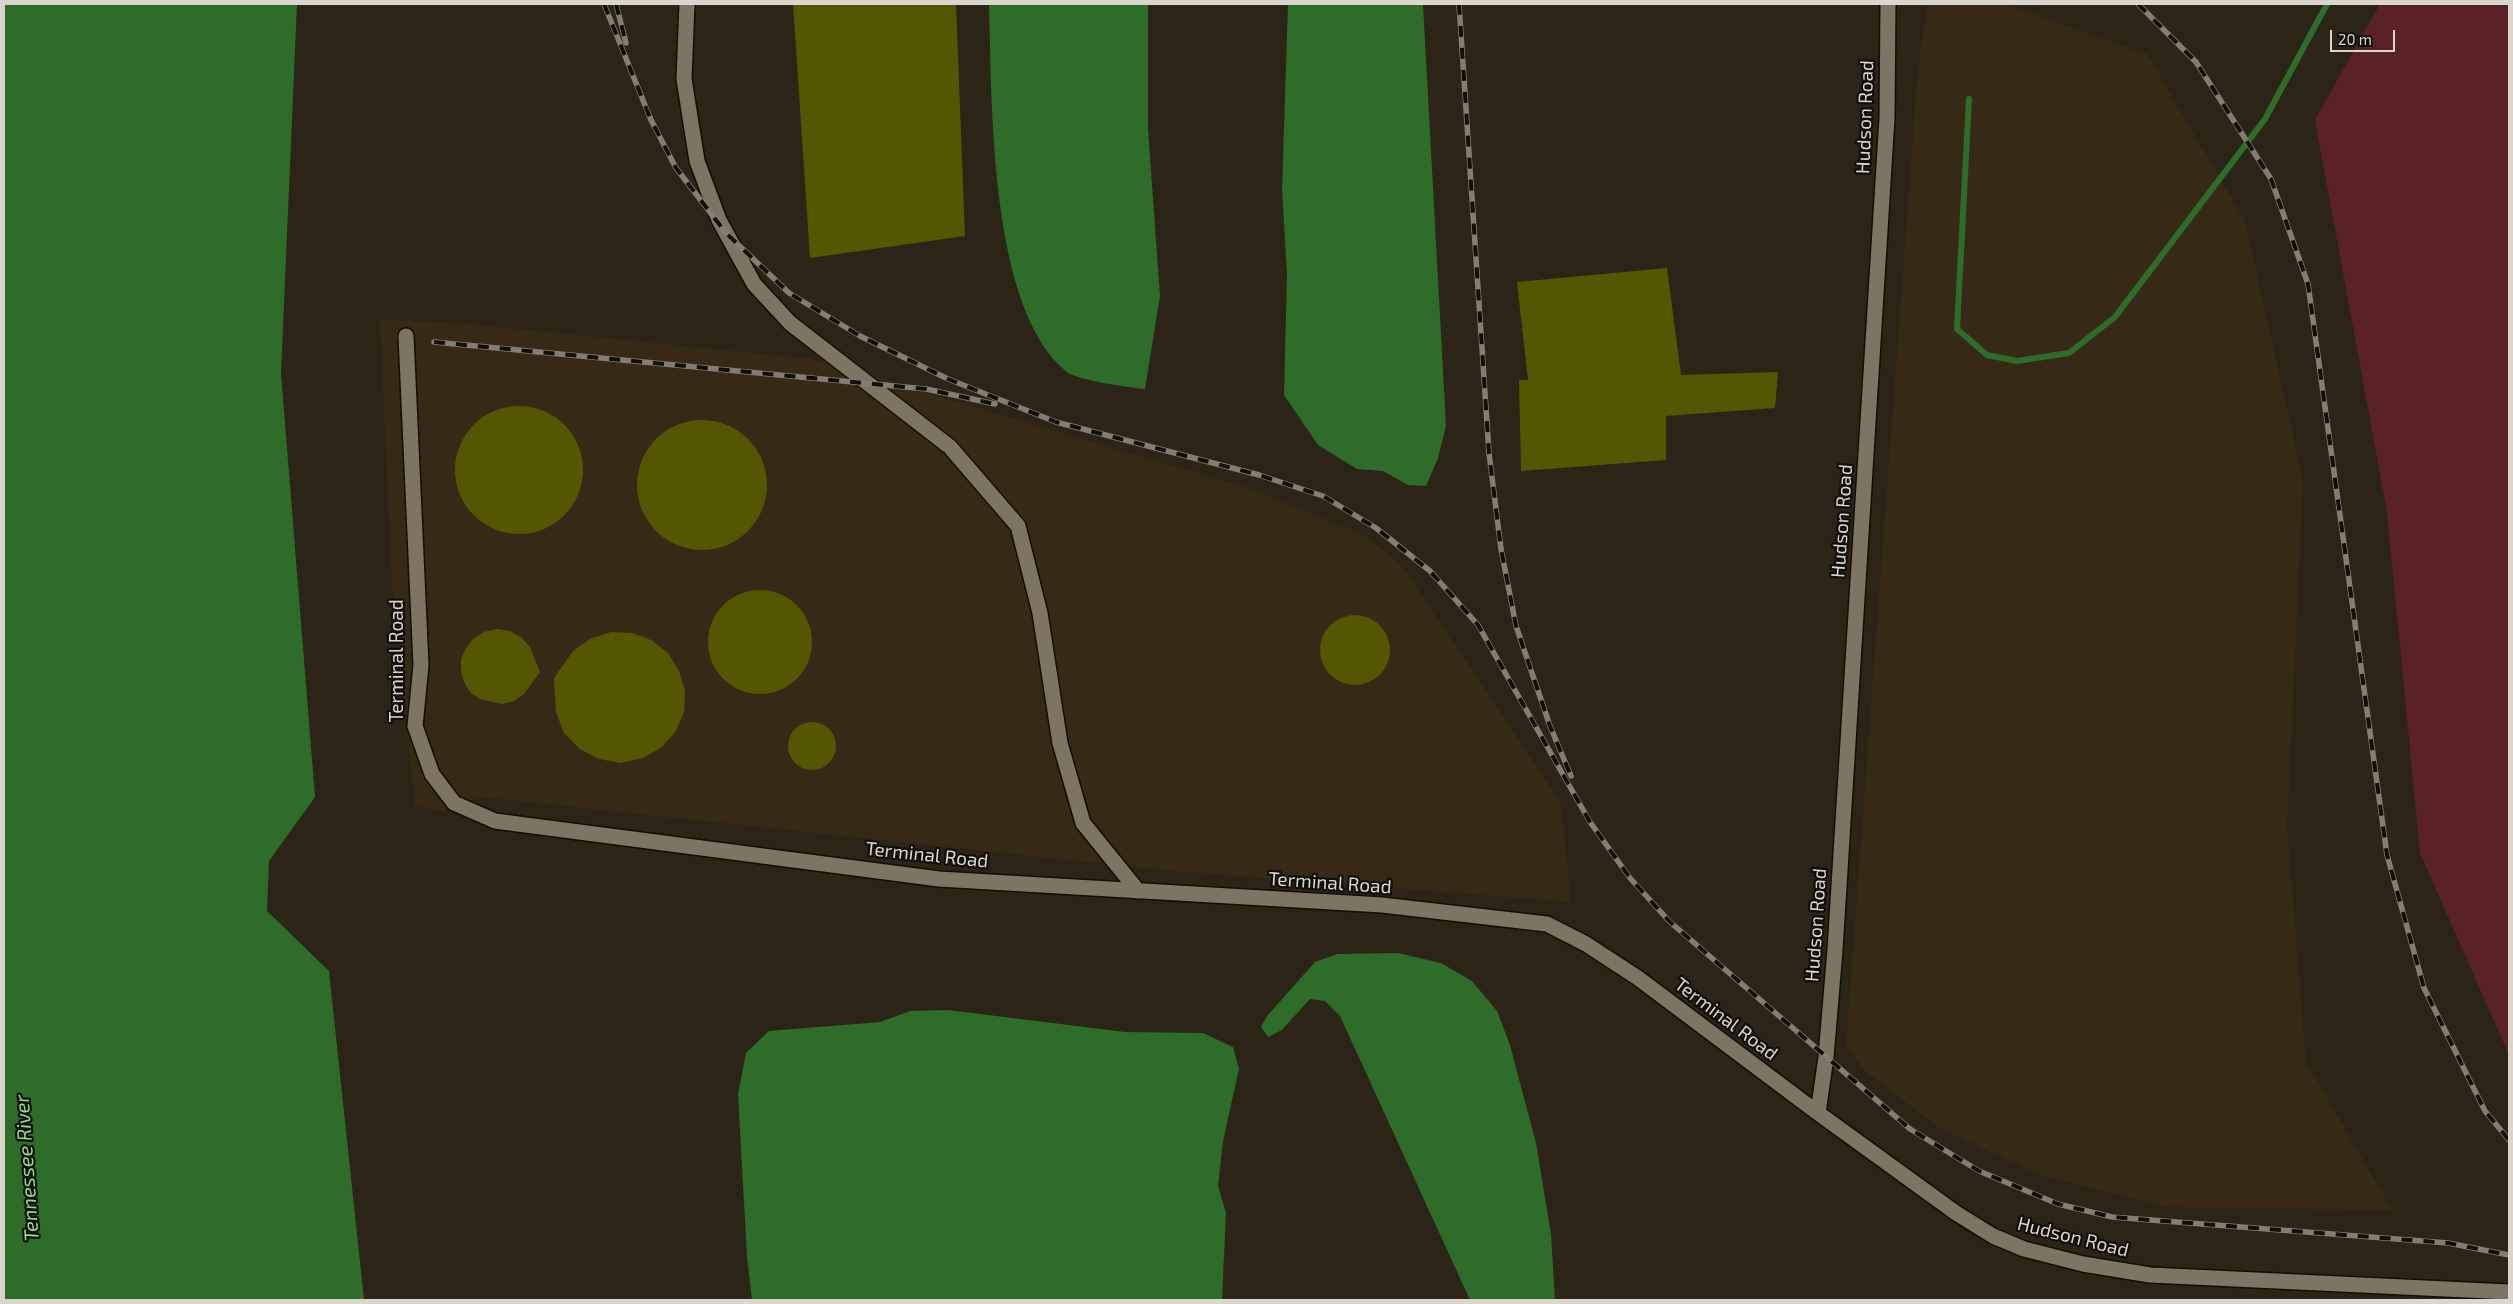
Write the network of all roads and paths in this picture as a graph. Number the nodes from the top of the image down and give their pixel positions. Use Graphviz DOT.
graph roads {
  1 [pos="687,4"];
  2 [pos="1888,4"];
  3 [pos="406,336"];
  4 [pos="1138,891"];
  5 [pos="1818,1114"];
  6 [pos="2509,1292"];
  1 -- 4 [label="street"];
  2 -- 5 [label="street, Hudson Road"];
  3 -- 4 [label="street, Terminal Road"];
  4 -- 5 [label="street, Terminal Road"];
  5 -- 6 [label="street, Hudson Road"];
}
